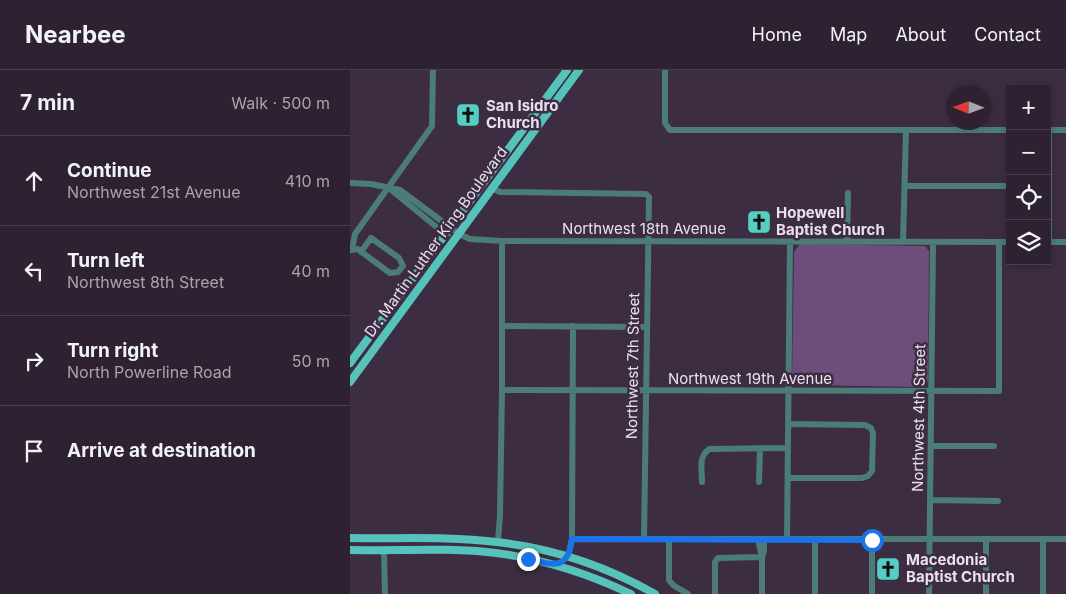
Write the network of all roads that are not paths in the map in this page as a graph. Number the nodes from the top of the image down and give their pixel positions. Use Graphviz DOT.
graph roads {
  1 [pos="433,70"];
  2 [pos="567,70"];
  3 [pos="578,70"];
  4 [pos="665,70"];
  5 [pos="906,130"];
  6 [pos="1006,130"];
  7 [pos="1051,130"];
  8 [pos="1066,130"];
  9 [pos="350,184"];
  10 [pos="906,186"];
  11 [pos="1006,186"];
  12 [pos="389,188"];
  13 [pos="492,188"];
  14 [pos="848,194"];
  15 [pos="447,231"];
  16 [pos="459,234"];
  17 [pos="502,241"];
  18 [pos="648,241"];
  19 [pos="790,242"];
  20 [pos="848,242"];
  21 [pos="903,242"];
  22 [pos="934,242"];
  23 [pos="998,242"];
  24 [pos="1006,242"];
  25 [pos="1051,242"];
  26 [pos="1066,242"];
  27 [pos="351,250"];
  28 [pos="361,252"];
  29 [pos="502,326"];
  30 [pos="572,326"];
  31 [pos="646,327"];
  32 [pos="350,363"];
  33 [pos="350,382"];
  34 [pos="502,390"];
  35 [pos="573,391"];
  36 [pos="645,391"];
  37 [pos="789,391"];
  38 [pos="931,391"];
  39 [pos="788,424"];
  40 [pos="931,446"];
  41 [pos="994,446"];
  42 [pos="760,448"];
  43 [pos="788,448"];
  44 [pos="788,478"];
  45 [pos="702,482"];
  46 [pos="759,482"];
  47 [pos="930,500"];
  48 [pos="998,501"];
  49 [pos="350,538"];
  50 [pos="411,539"];
  51 [pos="572,539"];
  52 [pos="644,539"];
  53 [pos="669,539"];
  54 [pos="761,539"];
  55 [pos="787,539"];
  56 [pos="815,539"];
  57 [pos="1043,539"];
  58 [pos="1066,539"];
  59 [pos="872,540"];
  60 [pos="930,540"];
  61 [pos="986,540"];
  62 [pos="498,542"];
  63 [pos="350,550"];
  64 [pos="384,551"];
  65 [pos="568,557"];
  66 [pos="762,557"];
  67 [pos="580,561"];
  68 [pos="549,564"];
  69 [pos="563,567"];
  70 [pos="385,594"];
  71 [pos="631,594"];
  72 [pos="655,594"];
  73 [pos="688,594"];
  74 [pos="715,594"];
  75 [pos="762,594"];
  76 [pos="815,594"];
  77 [pos="872,594"];
  78 [pos="930,594"];
  79 [pos="986,594"];
  80 [pos="1043,594"];
  1 -- 12 [label="street"];
  2 -- 15 [label="main road, Dr. Martin Luther King Boulevard"];
  3 -- 13 [label="main road, Dr. Martin Luther King Boulevard"];
  4 -- 5 [label="street"];
  5 -- 6 [label="street"];
  5 -- 10 [label="street"];
  7 -- 8 [label="street"];
  9 -- 12 [label="street"];
  10 -- 11 [label="street"];
  10 -- 21 [label="street"];
  12 -- 15 [label="street"];
  12 -- 27 [label="street"];
  13 -- 16 [label="main road, Dr. Martin Luther King Boulevard"];
  13 -- 18 [label="street, Northwest 7th Street"];
  14 -- 20 [label="street"];
  15 -- 16 [label="street"];
  15 -- 32 [label="main road, Dr. Martin Luther King Boulevard"];
  16 -- 17 [label="street, Northwest 18th Avenue"];
  16 -- 33 [label="main road, Dr. Martin Luther King Boulevard"];
  17 -- 18 [label="street, Northwest 18th Avenue"];
  17 -- 29 [label="street"];
  18 -- 19 [label="street, Northwest 18th Avenue"];
  18 -- 31 [label="street, Northwest 7th Street"];
  19 -- 20 [label="street, Northwest 18th Avenue"];
  19 -- 37 [label="street"];
  20 -- 21 [label="street, Northwest 18th Avenue"];
  21 -- 22 [label="street, Northwest 18th Avenue"];
  22 -- 23 [label="street, Northwest 18th Avenue"];
  22 -- 38 [label="street, Northwest 4th Street"];
  23 -- 24 [label="street, Northwest 18th Avenue"];
  23 -- 38 [label="street, Northwest 19th Avenue"];
  25 -- 26 [label="street"];
  27 -- 28 [label="street"];
  28 -- 28 [label="street"];
  29 -- 30 [label="street"];
  29 -- 34 [label="street"];
  30 -- 31 [label="street"];
  30 -- 35 [label="street"];
  31 -- 36 [label="street, Northwest 7th Street"];
  34 -- 35 [label="street, Northwest 19th Avenue"];
  34 -- 62 [label="street"];
  35 -- 36 [label="street, Northwest 19th Avenue"];
  35 -- 51 [label="street"];
  36 -- 37 [label="street, Northwest 19th Avenue"];
  36 -- 52 [label="street, Northwest 7th Street"];
  37 -- 38 [label="street, Northwest 19th Avenue"];
  37 -- 39 [label="street"];
  38 -- 40 [label="street, Northwest 4th Street"];
  39 -- 43 [label="street"];
  39 -- 44 [label="street"];
  40 -- 41 [label="street"];
  40 -- 47 [label="street, Northwest 4th Street"];
  42 -- 43 [label="street"];
  42 -- 45 [label="street"];
  42 -- 46 [label="street"];
  43 -- 44 [label="street"];
  44 -- 55 [label="street"];
  47 -- 48 [label="street"];
  47 -- 60 [label="street, Northwest 4th Street"];
  49 -- 50 [label="main road"];
  50 -- 62 [label="main road"];
  50 -- 64 [label="main road"];
  51 -- 52 [label="street"];
  51 -- 65 [label="street"];
  52 -- 53 [label="street"];
  53 -- 54 [label="street"];
  53 -- 73 [label="street"];
  54 -- 55 [label="street"];
  54 -- 66 [label="street"];
  55 -- 56 [label="street"];
  56 -- 59 [label="street"];
  56 -- 76 [label="street"];
  57 -- 58 [label="street"];
  57 -- 61 [label="street"];
  57 -- 80 [label="street"];
  59 -- 60 [label="street"];
  59 -- 77 [label="street"];
  60 -- 61 [label="street"];
  60 -- 78 [label="street, Northwest 4th Street"];
  61 -- 79 [label="street"];
  62 -- 65 [label="main road"];
  63 -- 64 [label="main road"];
  64 -- 68 [label="main road"];
  64 -- 70 [label="street"];
  65 -- 67 [label="main road"];
  65 -- 68 [label="main road"];
  66 -- 74 [label="street"];
  66 -- 75 [label="street"];
  67 -- 69 [label="main road"];
  67 -- 72 [label="main road"];
  68 -- 69 [label="main road"];
  69 -- 71 [label="main road"];
}
